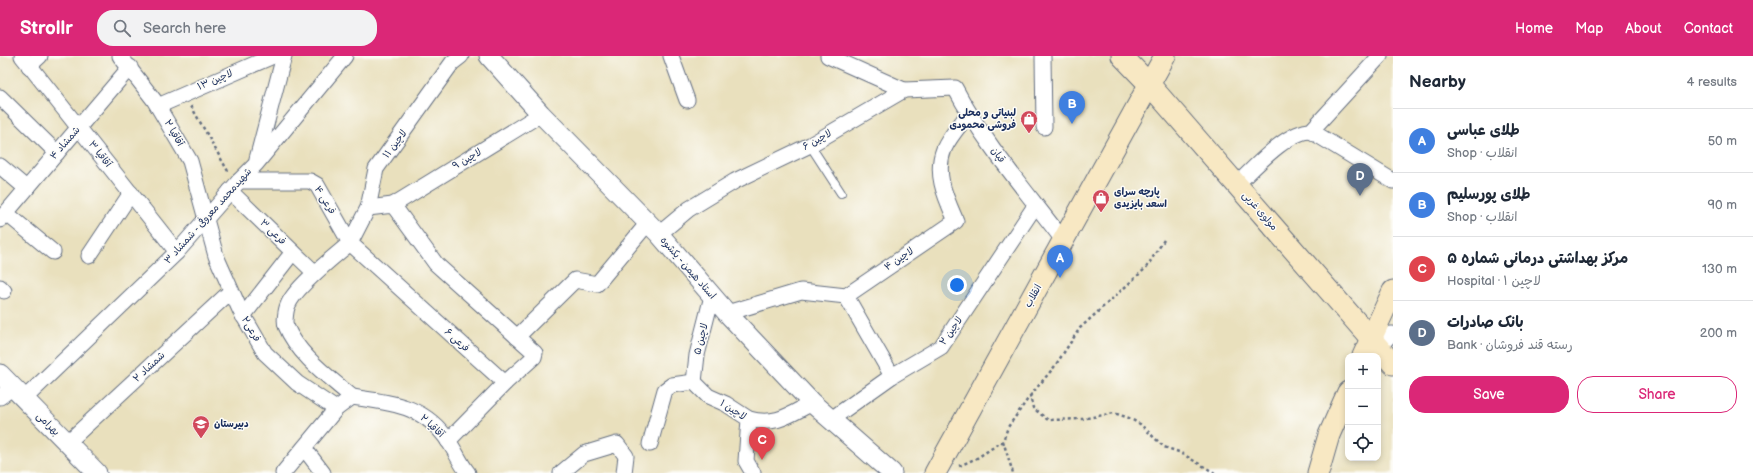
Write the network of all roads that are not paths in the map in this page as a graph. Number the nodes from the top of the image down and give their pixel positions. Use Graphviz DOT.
graph roads {
  1 [pos="273,56"];
  2 [pos="284,56"];
  3 [pos="345,56"];
  4 [pos="461,56"];
  5 [pos="490,56"];
  6 [pos="671,56"];
  7 [pos="828,56"];
  8 [pos="1043,56"];
  9 [pos="1122,56"];
  10 [pos="1166,56"];
  11 [pos="1377,57"];
  12 [pos="30,59"];
  13 [pos="125,62"];
  14 [pos="1149,84"];
  15 [pos="904,90"];
  16 [pos="0,97"];
  17 [pos="687,100"];
  18 [pos="158,106"];
  19 [pos="968,113"];
  20 [pos="541,114"];
  21 [pos="79,127"];
  22 [pos="1044,127"];
  23 [pos="1311,131"];
  24 [pos="810,145"];
  25 [pos="57,153"];
  26 [pos="256,164"];
  27 [pos="0,166"];
  28 [pos="1393,181"];
  29 [pos="1236,184"];
  30 [pos="235,185"];
  31 [pos="26,188"];
  32 [pos="131,193"];
  33 [pos="841,193"];
  34 [pos="393,205"];
  35 [pos="1035,206"];
  36 [pos="368,208"];
  37 [pos="3,216"];
  38 [pos="206,221"];
  39 [pos="653,229"];
  40 [pos="1063,240"];
  41 [pos="350,243"];
  42 [pos="53,252"];
  43 [pos="178,252"];
  44 [pos="293,252"];
  45 [pos="89,256"];
  46 [pos="315,273"];
  47 [pos="231,291"];
  48 [pos="1393,291"];
  49 [pos="712,296"];
  50 [pos="846,296"];
  51 [pos="727,313"];
  52 [pos="243,316"];
  53 [pos="1393,317"];
  54 [pos="517,337"];
  55 [pos="1376,346"];
  56 [pos="1393,364"];
  57 [pos="892,376"];
  58 [pos="694,382"];
  59 [pos="505,383"];
  60 [pos="9,389"];
  61 [pos="352,397"];
  62 [pos="1345,399"];
  63 [pos="812,403"];
  64 [pos="336,409"];
  65 [pos="749,419"];
  66 [pos="830,420"];
  67 [pos="1346,425"];
  68 [pos="448,441"];
  69 [pos="67,443"];
  70 [pos="650,444"];
  71 [pos="304,448"];
  72 [pos="97,473"];
  73 [pos="283,473"];
  74 [pos="324,473"];
  75 [pos="468,473"];
  76 [pos="561,473"];
  77 [pos="624,473"];
  78 [pos="753,473"];
  79 [pos="892,473"];
  80 [pos="935,473"];
  81 [pos="1318,473"];
  82 [pos="1327,473"];
  1 -- 18 [label="street, لاچین ۱۳"];
  2 -- 26 [label="street"];
  3 -- 26 [label="street, شهیدمحمد معروفی - شمشاد ۳"];
  4 -- 36 [label="street, لاچین ۱۱"];
  5 -- 20 [label="street, استاد هیمن - یکشوه"];
  6 -- 17 [label="street"];
  7 -- 15 [label="street"];
  8 -- 22 [label="street"];
  9 -- 14 [label="main road, مولوی غربی"];
  10 -- 14 [label="main road, انقلاب"];
  11 -- 23 [label="street"];
  12 -- 21 [label="street, آقاقیا ۳"];
  13 -- 18 [label="street, آقاقیا ۲"];
  13 -- 21 [label="street, شمشاد ۴"];
  14 -- 29 [label="main road, مولوی غربی"];
  14 -- 40 [label="main road, انقلاب"];
  15 -- 19 [label="street, قپان"];
  15 -- 24 [label="street, لاچین ۶"];
  16 -- 25 [label="street"];
  18 -- 38 [label="street, آقاقیا ۲"];
  19 -- 35 [label="street, قپان"];
  19 -- 50 [label="street, لاچین ۴"];
  20 -- 34 [label="street, لاچین ۹"];
  20 -- 39 [label="street, استاد هیمن - یکشوه"];
  21 -- 25 [label="street, شمشاد ۴"];
  21 -- 32 [label="street, آقاقیا ۳"];
  23 -- 28 [label="street"];
  23 -- 29 [label="street"];
  24 -- 33 [label="lane"];
  24 -- 39 [label="street, لاچین ۶"];
  25 -- 31 [label="street, شمشاد ۴"];
  26 -- 30 [label="street, شهیدمحمد معروفی - شمشاد ۳"];
  27 -- 31 [label="street"];
  29 -- 55 [label="main road, مولوی غربی"];
  30 -- 38 [label="street, شهیدمحمد معروفی - شمشاد ۳"];
  30 -- 41 [label="street, فرعی ۴"];
  30 -- 44 [label="street, فرعی ۳"];
  31 -- 37 [label="street, شمشاد ۴"];
  32 -- 43 [label="street, آقاقیا ۳"];
  32 -- 45 [label="street"];
  34 -- 36 [label="street"];
  34 -- 54 [label="street"];
  35 -- 40 [label="street, قپان"];
  35 -- 57 [label="street, لاچین ۲"];
  36 -- 41 [label="street, لاچین ۱۱"];
  37 -- 42 [label="street"];
  38 -- 43 [label="street, شهیدمحمد معروفی - شمشاد ۳"];
  38 -- 47 [label="street, فرعی۲"];
  39 -- 49 [label="street, استاد هیمن - یکشوه"];
  39 -- 54 [label="street, لاچین ۶"];
  40 -- 80 [label="main road, انقلاب"];
  41 -- 46 [label="street"];
  41 -- 59 [label="street, فرعی ۶"];
  43 -- 60 [label="street, شهیدمحمد معروفی - شمشاد ۳"];
  44 -- 46 [label="street, فرعی ۳"];
  44 -- 52 [label="street"];
  46 -- 61 [label="street"];
  47 -- 52 [label="street, فرعی۲"];
  47 -- 69 [label="street, شمشاد ۲"];
  48 -- 55 [label="main road"];
  49 -- 51 [label="street, استاد هیمن - یکشوه"];
  49 -- 58 [label="street, لاچین ۵"];
  50 -- 51 [label="street"];
  50 -- 57 [label="street"];
  51 -- 63 [label="street, استاد هیمن - یکشوه"];
  52 -- 64 [label="street, فرعی۲"];
  53 -- 55 [label="main road"];
  54 -- 59 [label="street"];
  55 -- 56 [label="main road, مولوی غربی"];
  57 -- 66 [label="street, لاچین ۲"];
  58 -- 65 [label="street, لاچین ۱"];
  58 -- 70 [label="street"];
  59 -- 68 [label="street"];
  60 -- 69 [label="street, بهرامی"];
  61 -- 64 [label="street"];
  61 -- 68 [label="street, آقاقیا ۲"];
  62 -- 81 [label="main road"];
  63 -- 65 [label="street"];
  63 -- 66 [label="street, استاد هیمن - یکشوه"];
  64 -- 71 [label="street"];
  65 -- 78 [label="street, لاچین ۱"];
  66 -- 79 [label="street, استاد هیمن - یکشوه"];
  67 -- 82 [label="main road"];
  68 -- 75 [label="street, آقاقیا ۲"];
  69 -- 72 [label="street, بهرامی"];
  71 -- 73 [label="street"];
  71 -- 74 [label="street"];
  76 -- 77 [label="street"];
}
